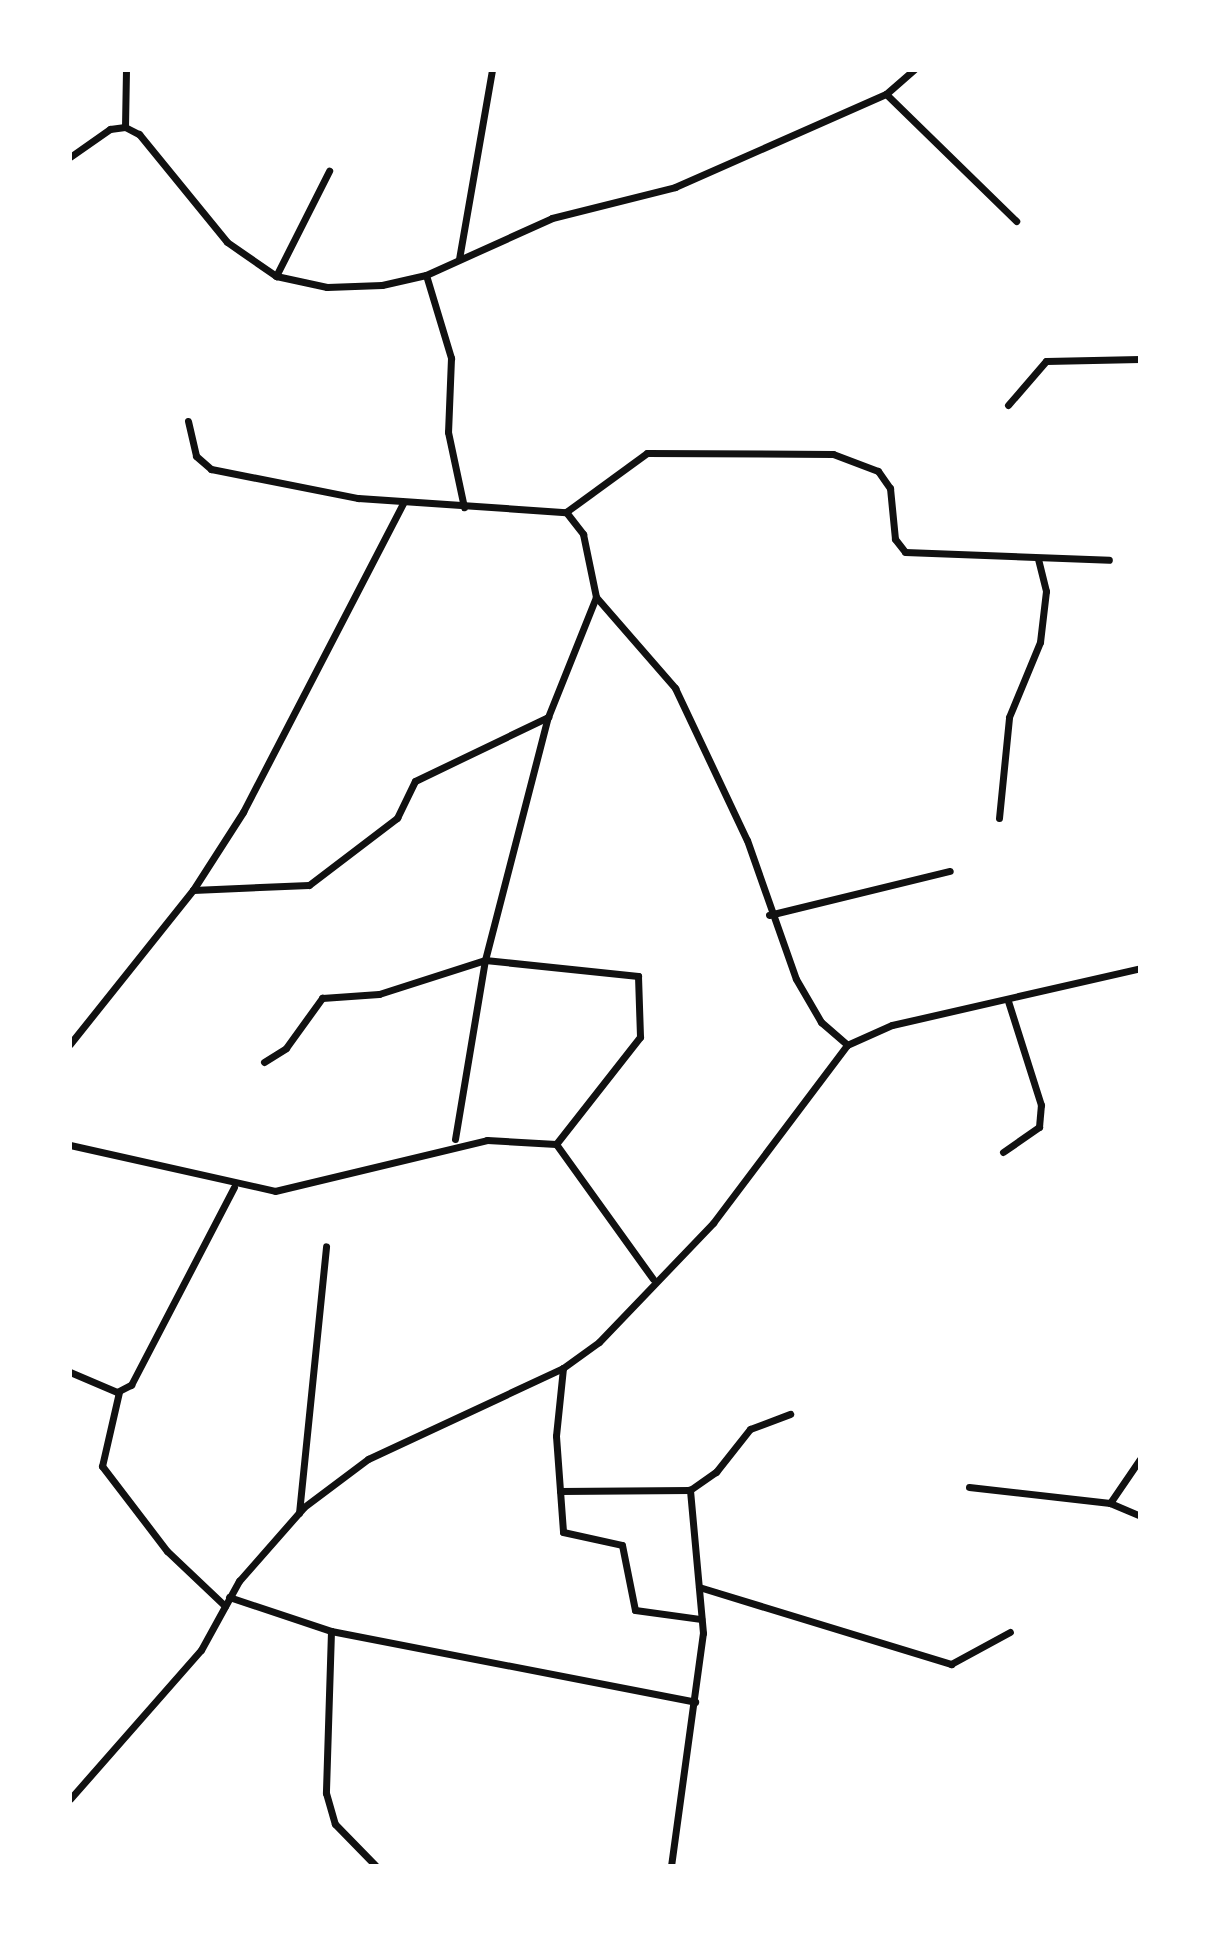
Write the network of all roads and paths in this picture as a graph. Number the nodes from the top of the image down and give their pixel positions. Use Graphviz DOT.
graph roads {
  1 [pos="126,70"];
  2 [pos="492,70"];
  3 [pos="914,70"];
  4 [pos="886,94"];
  5 [pos="125,127"];
  6 [pos="70,157"];
  7 [pos="329,171"];
  8 [pos="1016,221"];
  9 [pos="459,259"];
  10 [pos="426,275"];
  11 [pos="276,276"];
  12 [pos="1140,359"];
  13 [pos="1008,405"];
  14 [pos="188,421"];
  15 [pos="404,502"];
  16 [pos="464,507"];
  17 [pos="566,512"];
  18 [pos="1038,560"];
  19 [pos="1109,560"];
  20 [pos="596,597"];
  21 [pos="548,717"];
  22 [pos="999,818"];
  23 [pos="950,871"];
  24 [pos="193,890"];
  25 [pos="769,915"];
  26 [pos="485,960"];
  27 [pos="1140,968"];
  28 [pos="1008,1001"];
  29 [pos="70,1044"];
  30 [pos="847,1045"];
  31 [pos="264,1062"];
  32 [pos="455,1139"];
  33 [pos="556,1144"];
  34 [pos="70,1145"];
  35 [pos="1003,1152"];
  36 [pos="234,1187"];
  37 [pos="326,1246"];
  38 [pos="653,1279"];
  39 [pos="563,1368"];
  40 [pos="70,1372"];
  41 [pos="119,1392"];
  42 [pos="790,1414"];
  43 [pos="1140,1459"];
  44 [pos="969,1487"];
  45 [pos="690,1490"];
  46 [pos="560,1491"];
  47 [pos="1110,1503"];
  48 [pos="299,1513"];
  49 [pos="1140,1516"];
  50 [pos="699,1587"];
  51 [pos="229,1597"];
  52 [pos="225,1606"];
  53 [pos="701,1619"];
  54 [pos="331,1631"];
  55 [pos="1010,1632"];
  56 [pos="695,1702"];
  57 [pos="70,1799"];
  58 [pos="376,1866"];
  59 [pos="671,1866"];
  1 -- 5 [label="street"];
  2 -- 9 [label="street"];
  3 -- 4 [label="street"];
  4 -- 8 [label="street"];
  4 -- 9 [label="street"];
  5 -- 6 [label="street"];
  5 -- 11 [label="street"];
  7 -- 11 [label="street"];
  9 -- 10 [label="street"];
  10 -- 11 [label="street"];
  10 -- 16 [label="street"];
  12 -- 13 [label="street"];
  14 -- 15 [label="street"];
  15 -- 16 [label="street"];
  15 -- 24 [label="street"];
  16 -- 17 [label="street"];
  17 -- 18 [label="street"];
  17 -- 20 [label="street"];
  18 -- 19 [label="street"];
  18 -- 22 [label="street"];
  20 -- 21 [label="street"];
  20 -- 25 [label="street"];
  21 -- 24 [label="street"];
  21 -- 26 [label="street"];
  23 -- 25 [label="street"];
  24 -- 29 [label="street"];
  25 -- 30 [label="street"];
  26 -- 31 [label="street"];
  26 -- 32 [label="street"];
  26 -- 33 [label="street"];
  27 -- 28 [label="street"];
  28 -- 30 [label="street"];
  28 -- 35 [label="street"];
  30 -- 38 [label="street"];
  33 -- 36 [label="street"];
  33 -- 38 [label="street"];
  34 -- 36 [label="street"];
  36 -- 41 [label="street"];
  37 -- 48 [label="street"];
  38 -- 39 [label="street"];
  39 -- 46 [label="street"];
  39 -- 48 [label="street"];
  40 -- 41 [label="street"];
  41 -- 52 [label="street"];
  42 -- 45 [label="street"];
  43 -- 47 [label="street"];
  44 -- 47 [label="street"];
  45 -- 46 [label="street"];
  45 -- 50 [label="street"];
  46 -- 53 [label="street"];
  47 -- 49 [label="street"];
  48 -- 51 [label="street"];
  50 -- 53 [label="street"];
  50 -- 55 [label="street"];
  51 -- 52 [label="street"];
  51 -- 54 [label="street"];
  52 -- 57 [label="street"];
  53 -- 56 [label="street"];
  54 -- 56 [label="street"];
  54 -- 58 [label="street"];
  56 -- 59 [label="street"];
}
